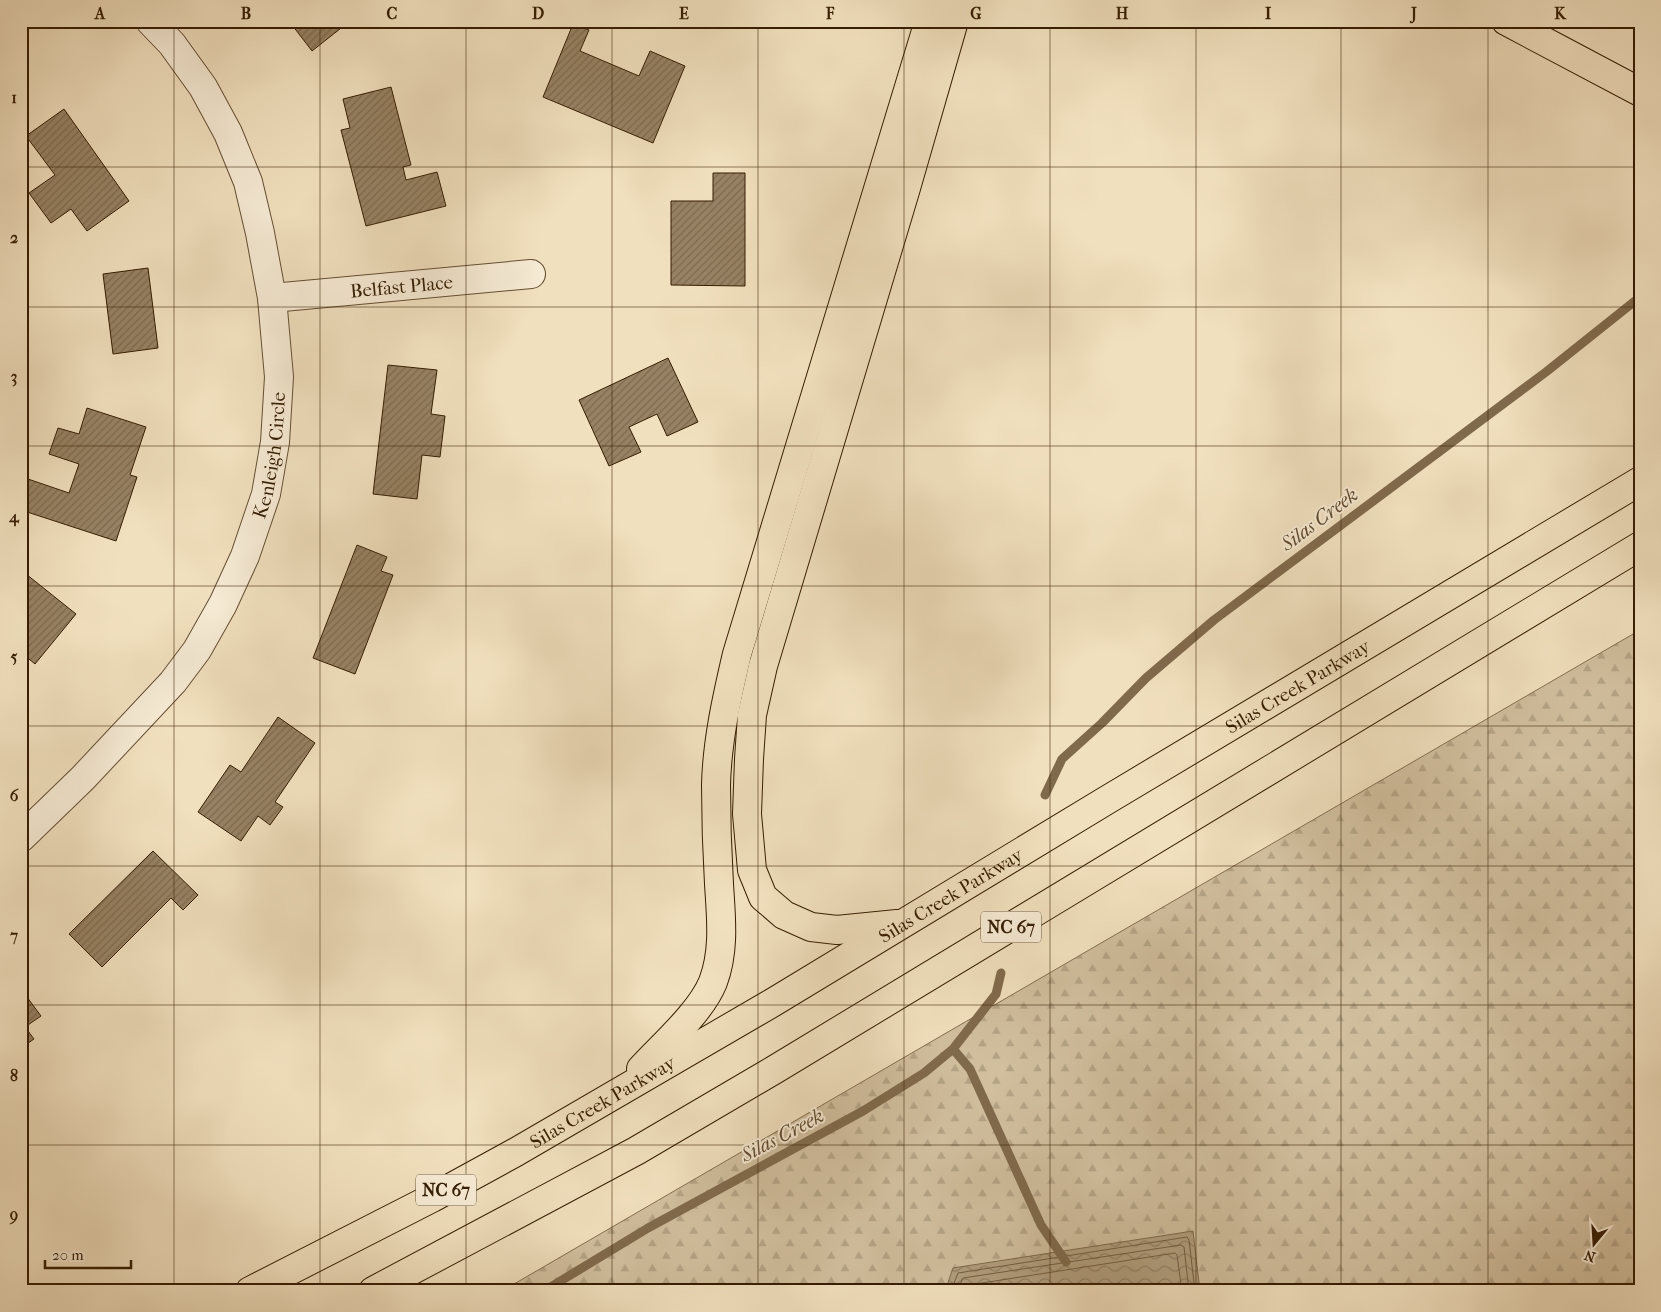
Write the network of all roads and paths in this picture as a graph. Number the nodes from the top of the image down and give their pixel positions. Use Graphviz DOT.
graph roads {
  1 [pos="150,21"];
  2 [pos="929,21"];
  3 [pos="954,21"];
  4 [pos="1506,21"];
  5 [pos="1640,92"];
  6 [pos="531,274"];
  7 [pos="272,298"];
  8 [pos="1640,481"];
  9 [pos="1640,546"];
  10 [pos="21,838"];
  11 [pos="904,924"];
  12 [pos="620,1090"];
  13 [pos="250,1291"];
  14 [pos="372,1291"];
  1 -- 7 [label="street, Kenleigh Circle"];
  2 -- 12 [label="main road"];
  3 -- 11 [label="main road"];
  4 -- 5 [label="main road"];
  6 -- 7 [label="street, Belfast Place"];
  7 -- 10 [label="street, Kenleigh Circle"];
  8 -- 11 [label="main road, Silas Creek Parkway / NC 67"];
  9 -- 14 [label="main road, NC 67"];
  11 -- 12 [label="main road, Silas Creek Parkway / NC 67"];
  12 -- 13 [label="main road, Silas Creek Parkway / NC 67"];
}
